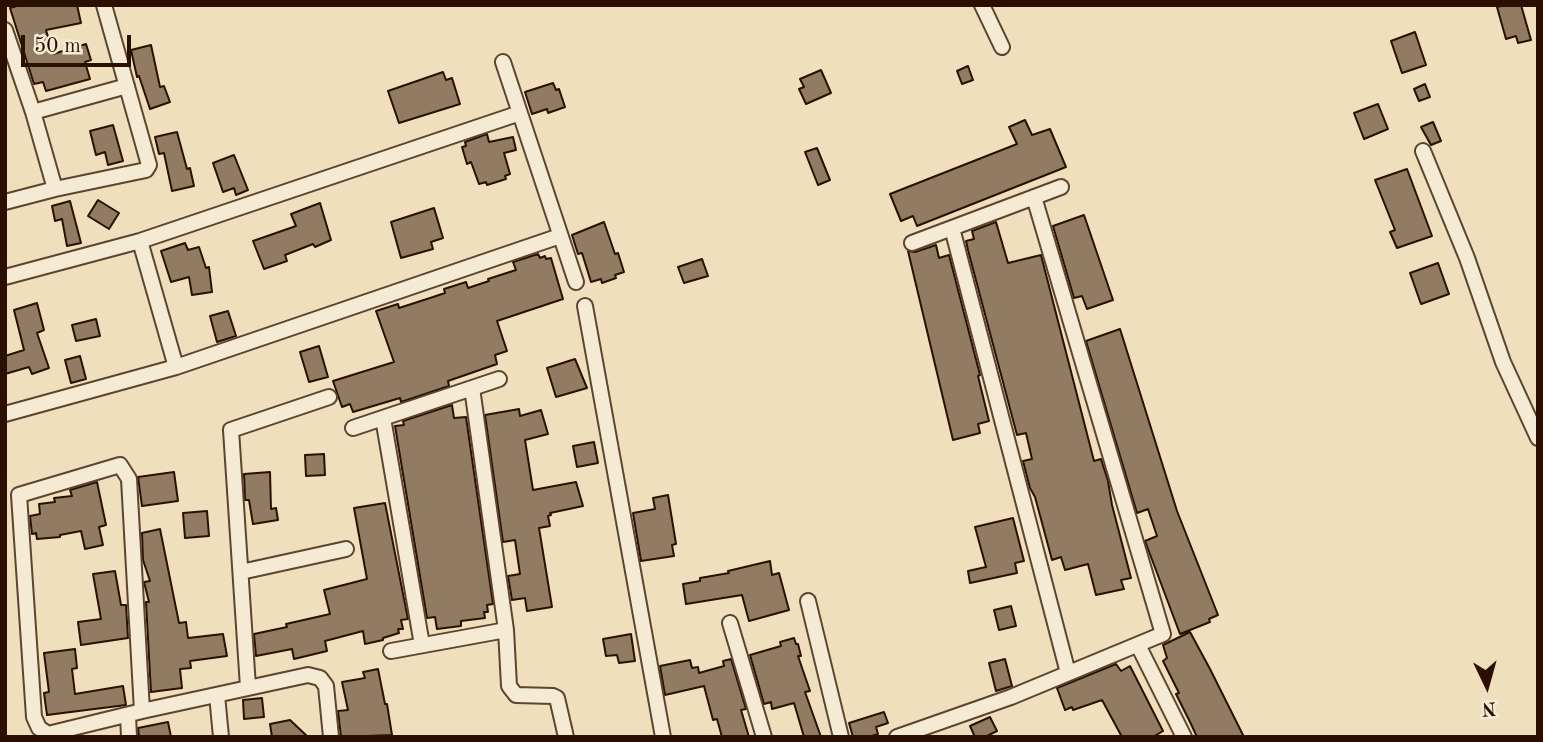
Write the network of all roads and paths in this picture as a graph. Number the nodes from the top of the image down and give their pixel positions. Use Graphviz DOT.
graph roads {
  1 [pos="104,5"];
  2 [pos="982,5"];
  3 [pos="5,30"];
  4 [pos="1002,47"];
  5 [pos="503,62"];
  6 [pos="127,86"];
  7 [pos="33,112"];
  8 [pos="520,113"];
  9 [pos="1423,151"];
  10 [pos="1061,187"];
  11 [pos="55,189"];
  12 [pos="1034,197"];
  13 [pos="5,202"];
  14 [pos="953,228"];
  15 [pos="560,236"];
  16 [pos="140,241"];
  17 [pos="912,243"];
  18 [pos="5,277"];
  19 [pos="576,282"];
  20 [pos="585,306"];
  21 [pos="176,367"];
  22 [pos="499,379"];
  23 [pos="472,388"];
  24 [pos="329,397"];
  25 [pos="5,414"];
  26 [pos="383,418"];
  27 [pos="353,428"];
  28 [pos="1538,438"];
  29 [pos="346,549"];
  30 [pos="241,572"];
  31 [pos="808,601"];
  32 [pos="730,624"];
  33 [pos="506,630"];
  34 [pos="422,645"];
  35 [pos="1138,645"];
  36 [pos="391,651"];
  37 [pos="1068,673"];
  38 [pos="248,687"];
  39 [pos="217,695"];
  40 [pos="135,713"];
  41 [pos="129,737"];
  42 [pos="220,737"];
  43 [pos="331,737"];
  44 [pos="566,737"];
  45 [pos="663,737"];
  46 [pos="764,737"];
  47 [pos="841,737"];
  48 [pos="897,737"];
  49 [pos="1184,737"];
  1 -- 6 [label="street"];
  2 -- 4 [label="street"];
  3 -- 7 [label="street"];
  5 -- 8 [label="street"];
  6 -- 7 [label="street"];
  6 -- 11 [label="street"];
  7 -- 11 [label="street"];
  8 -- 15 [label="street"];
  8 -- 16 [label="street"];
  9 -- 28 [label="street"];
  10 -- 12 [label="street"];
  11 -- 13 [label="street"];
  12 -- 14 [label="street"];
  12 -- 35 [label="street"];
  14 -- 17 [label="street"];
  14 -- 37 [label="street"];
  15 -- 19 [label="street"];
  15 -- 21 [label="street"];
  16 -- 18 [label="street"];
  16 -- 21 [label="street"];
  20 -- 45 [label="street"];
  21 -- 25 [label="street"];
  22 -- 23 [label="street"];
  23 -- 26 [label="street"];
  23 -- 33 [label="street"];
  24 -- 30 [label="street"];
  26 -- 27 [label="street"];
  26 -- 34 [label="street"];
  29 -- 30 [label="street"];
  30 -- 38 [label="street"];
  31 -- 47 [label="street"];
  32 -- 46 [label="street"];
  33 -- 34 [label="street"];
  33 -- 44 [label="street"];
  34 -- 36 [label="street"];
  35 -- 37 [label="street"];
  35 -- 49 [label="street"];
  37 -- 48 [label="street"];
  38 -- 39 [label="street"];
  38 -- 43 [label="street"];
  39 -- 40 [label="street"];
  39 -- 42 [label="street"];
  40 -- 40 [label="street"];
  40 -- 41 [label="street"];
}
